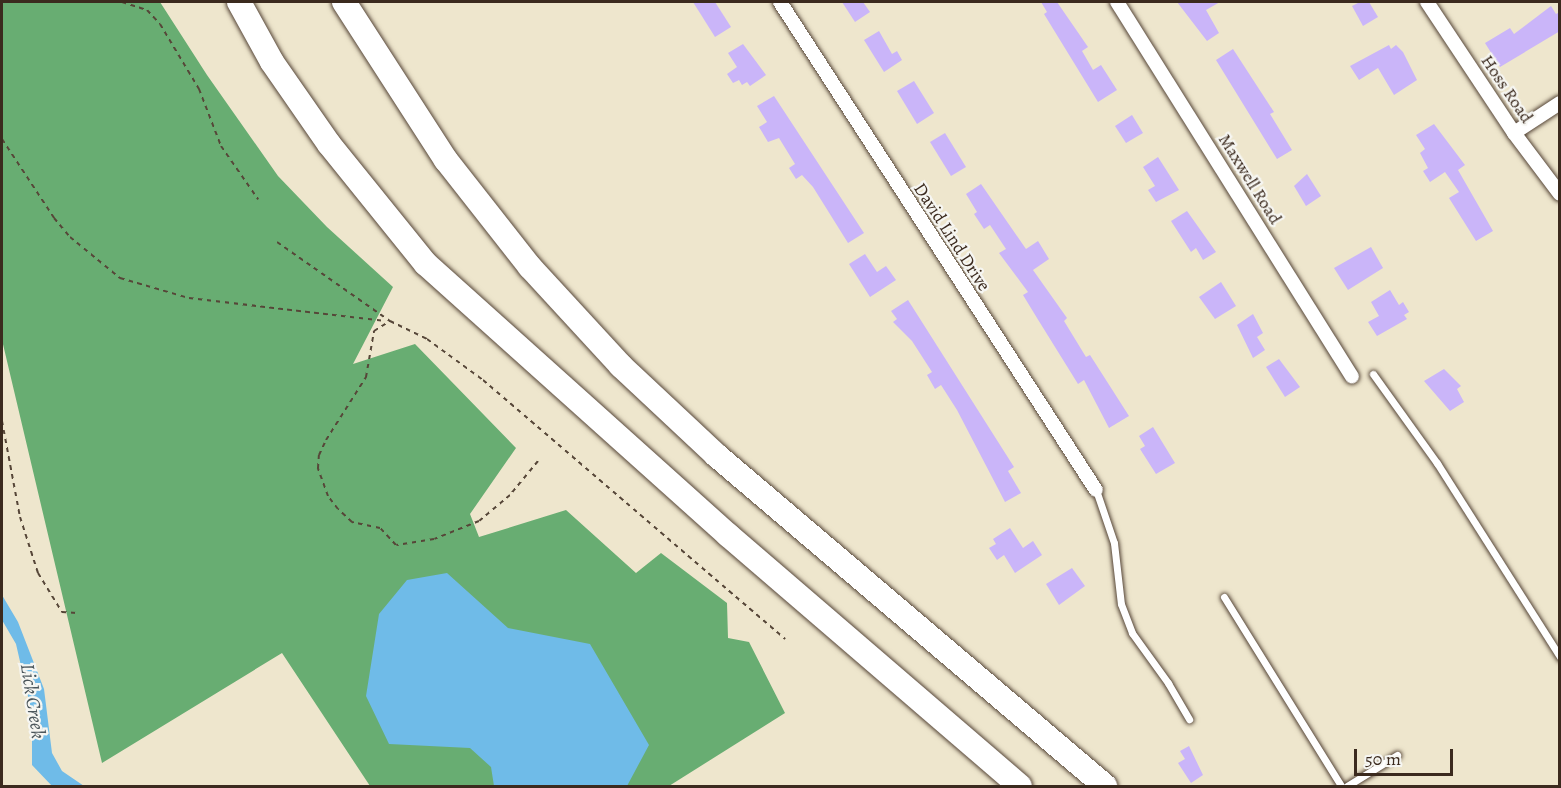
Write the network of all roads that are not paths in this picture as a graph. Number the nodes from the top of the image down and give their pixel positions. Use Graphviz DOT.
graph roads {
  1 [pos="238,2"];
  2 [pos="344,2"];
  3 [pos="780,2"];
  4 [pos="1117,2"];
  5 [pos="1427,2"];
  6 [pos="1560,103"];
  7 [pos="1514,133"];
  8 [pos="1560,194"];
  9 [pos="1373,374"];
  10 [pos="1352,376"];
  11 [pos="1096,490"];
  12 [pos="1224,597"];
  13 [pos="1560,657"];
  14 [pos="1189,719"];
  15 [pos="1397,755"];
  16 [pos="1020,786"];
  17 [pos="1105,786"];
  18 [pos="1341,786"];
  19 [pos="1347,786"];
  1 -- 16 [label="highway"];
  2 -- 17 [label="highway"];
  3 -- 11 [label="street, David Lind Drive"];
  4 -- 10 [label="street, Maxwell Road"];
  5 -- 7 [label="street, Hoss Road"];
  6 -- 7 [label="street"];
  7 -- 8 [label="street, Hoss Road"];
  9 -- 13 [label="lane"];
  11 -- 14 [label="lane"];
  12 -- 18 [label="lane"];
  15 -- 19 [label="lane"];
}
